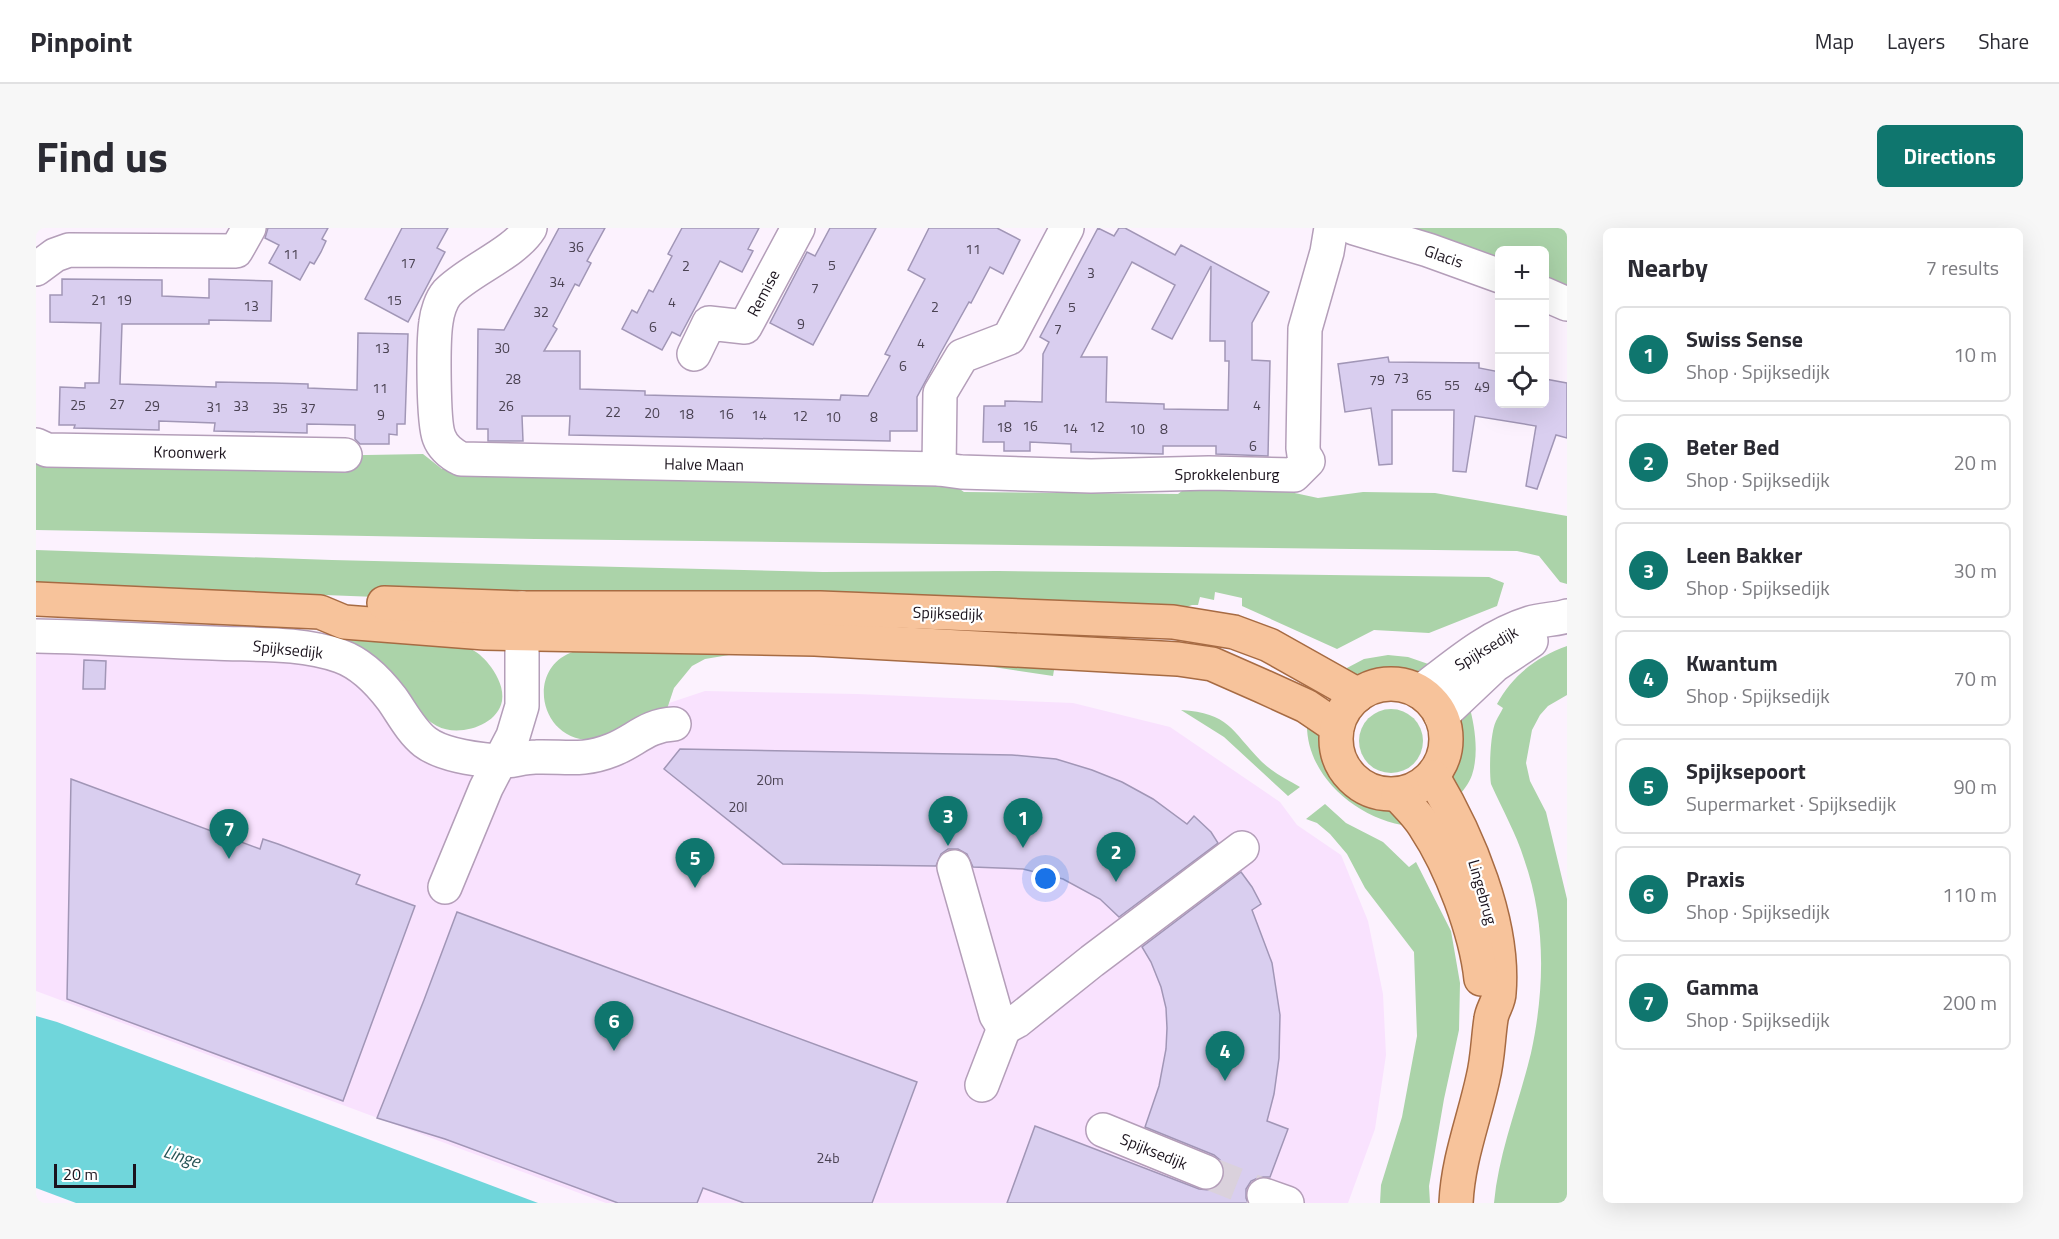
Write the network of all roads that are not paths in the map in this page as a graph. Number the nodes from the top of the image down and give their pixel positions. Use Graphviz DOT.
graph roads {
  1 [pos="249,228"];
  2 [pos="530,228"];
  3 [pos="798,228"];
  4 [pos="1067,228"];
  5 [pos="1331,228"];
  6 [pos="1354,228"];
  7 [pos="36,269"];
  8 [pos="1495,274"];
  9 [pos="1549,296"];
  10 [pos="1567,304"];
  11 [pos="694,354"];
  12 [pos="36,445"];
  13 [pos="345,454"];
  14 [pos="939,469"];
  15 [pos="36,599"];
  16 [pos="1562,618"];
  17 [pos="523,621"];
  18 [pos="36,636"];
  19 [pos="1420,692"];
  20 [pos="1358,695"];
  21 [pos="1441,716"];
  22 [pos="674,724"];
  23 [pos="1337,727"];
  24 [pos="498,762"];
  25 [pos="1432,777"];
  26 [pos="1398,795"];
  27 [pos="1242,848"];
  28 [pos="954,867"];
  29 [pos="445,887"];
  30 [pos="1491,1016"];
  31 [pos="1004,1028"];
  32 [pos="982,1085"];
  33 [pos="1103,1130"];
  34 [pos="1206,1172"];
  35 [pos="1456,1203"];
  1 -- 7 [label="street"];
  2 -- 14 [label="street, Halve Maan"];
  3 -- 11 [label="street, Remise"];
  4 -- 14 [label="street"];
  5 -- 14 [label="street, Sprokkelenburg"];
  6 -- 8 [label="street, Glacis"];
  9 -- 10 [label="street"];
  12 -- 13 [label="street, Kroonwerk"];
  15 -- 17 [label="main road, Spijksedijk"];
  16 -- 19 [label="street, Spijksedijk"];
  16 -- 21 [label="street, Spijksedijk"];
  17 -- 20 [label="main road, Spijksedijk"];
  17 -- 23 [label="main road, Spijksedijk"];
  17 -- 24 [label="street"];
  18 -- 24 [label="street, Spijksedijk"];
  19 -- 20 [label="main road"];
  19 -- 21 [label="main road"];
  20 -- 23 [label="main road"];
  21 -- 25 [label="main road"];
  22 -- 24 [label="street, Spijksedijk"];
  23 -- 26 [label="main road"];
  24 -- 29 [label="street"];
  25 -- 26 [label="main road"];
  25 -- 30 [label="main road, Lingebrug"];
  26 -- 30 [label="main road, Lingebrug"];
  27 -- 31 [label="street"];
  28 -- 31 [label="street"];
  30 -- 35 [label="main road, Lingebrug"];
  31 -- 32 [label="street"];
  33 -- 34 [label="street, Spijksedijk"];
}
